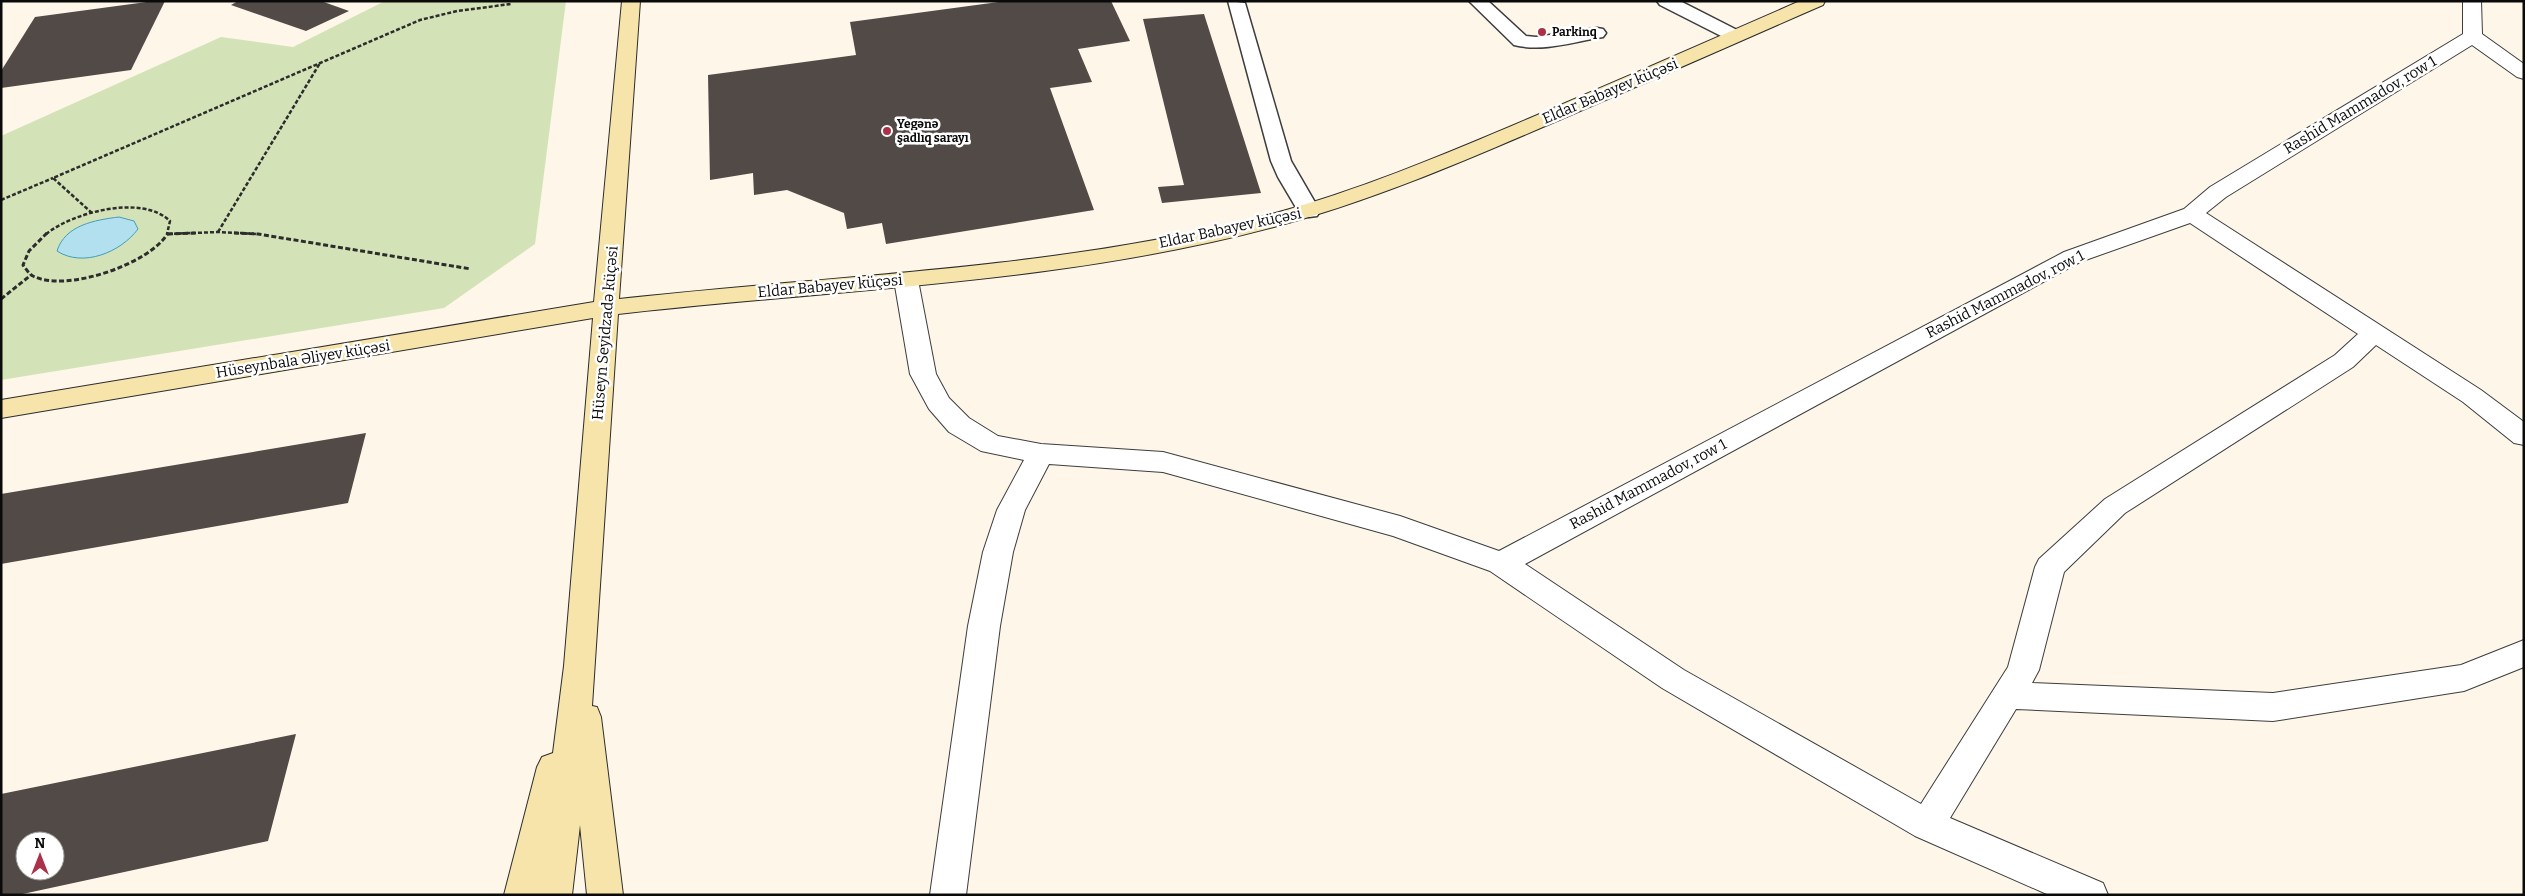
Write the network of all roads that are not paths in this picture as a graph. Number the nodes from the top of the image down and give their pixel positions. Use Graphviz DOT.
graph roads {
  1 [pos="631,1"];
  2 [pos="1478,1"];
  3 [pos="1666,1"];
  4 [pos="1816,1"];
  5 [pos="2472,1"];
  6 [pos="1236,3"];
  7 [pos="1597,32"];
  8 [pos="1735,36"];
  9 [pos="2473,36"];
  10 [pos="2524,73"];
  11 [pos="1309,211"];
  12 [pos="2192,214"];
  13 [pos="906,280"];
  14 [pos="606,308"];
  15 [pos="2373,334"];
  16 [pos="1,409"];
  17 [pos="2524,436"];
  18 [pos="1041,454"];
  19 [pos="1501,563"];
  20 [pos="2524,653"];
  21 [pos="580,666"];
  22 [pos="2007,695"];
  23 [pos="1927,825"];
  24 [pos="522,895"];
  25 [pos="554,895"];
  26 [pos="605,895"];
  27 [pos="948,895"];
  28 [pos="2090,895"];
  1 -- 14 [label="street, Hüseyn Seyidzadə küçəsi"];
  2 -- 7 [label="lane"];
  3 -- 8 [label="lane"];
  4 -- 8 [label="street, Eldar Babayev küçəsi"];
  5 -- 9 [label="street"];
  6 -- 11 [label="lane"];
  8 -- 11 [label="street, Eldar Babayev küçəsi"];
  9 -- 10 [label="street"];
  9 -- 12 [label="street, Rashid Mammadov, row 1"];
  11 -- 13 [label="street, Eldar Babayev küçəsi"];
  12 -- 15 [label="street"];
  12 -- 19 [label="street, Rashid Mammadov, row 1"];
  13 -- 14 [label="street, Eldar Babayev küçəsi"];
  13 -- 18 [label="street"];
  14 -- 16 [label="street, Hüseynbala Əliyev küçəsi"];
  14 -- 21 [label="street, Hüseyn Seyidzadə küçəsi"];
  15 -- 17 [label="street"];
  15 -- 22 [label="street"];
  18 -- 19 [label="street"];
  18 -- 27 [label="street"];
  19 -- 23 [label="street"];
  20 -- 22 [label="street"];
  21 -- 24 [label="street"];
  21 -- 25 [label="street"];
  21 -- 26 [label="street"];
  22 -- 23 [label="street"];
  23 -- 28 [label="street"];
}
